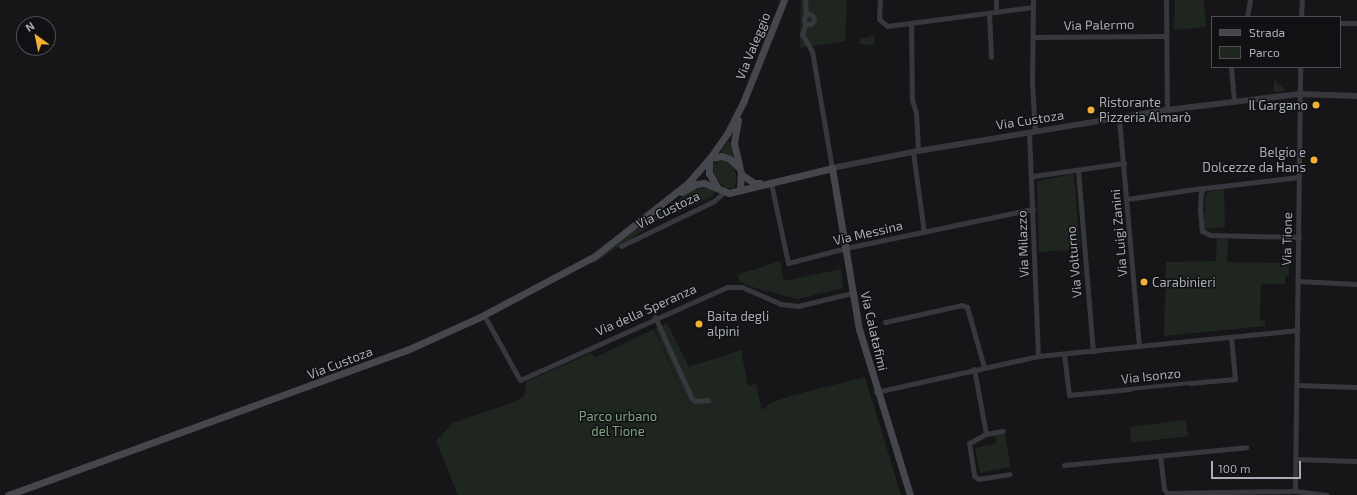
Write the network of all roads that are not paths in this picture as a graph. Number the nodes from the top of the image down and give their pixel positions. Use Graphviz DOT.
graph roads {
  1 [pos="784,0"];
  2 [pos="805,0"];
  3 [pos="880,0"];
  4 [pos="996,0"];
  5 [pos="1033,0"];
  6 [pos="1166,0"];
  7 [pos="1250,0"];
  8 [pos="1302,0"];
  9 [pos="1033,7"];
  10 [pos="996,12"];
  11 [pos="989,13"];
  12 [pos="806,15"];
  13 [pos="1247,16"];
  14 [pos="1301,16"];
  15 [pos="806,23"];
  16 [pos="911,23"];
  17 [pos="1341,23"];
  18 [pos="1357,23"];
  19 [pos="1166,36"];
  20 [pos="1032,37"];
  21 [pos="991,57"];
  22 [pos="1231,68"];
  23 [pos="1300,68"];
  24 [pos="1300,94"];
  25 [pos="1357,96"];
  26 [pos="744,100"];
  27 [pos="1234,101"];
  28 [pos="1167,110"];
  29 [pos="1119,118"];
  30 [pos="1032,131"];
  31 [pos="916,152"];
  32 [pos="710,158"];
  33 [pos="1124,163"];
  34 [pos="832,168"];
  35 [pos="1078,170"];
  36 [pos="740,171"];
  37 [pos="1032,176"];
  38 [pos="1299,177"];
  39 [pos="769,183"];
  40 [pos="717,187"];
  41 [pos="1202,188"];
  42 [pos="740,190"];
  43 [pos="724,192"];
  44 [pos="1127,199"];
  45 [pos="658,207"];
  46 [pos="1033,209"];
  47 [pos="924,232"];
  48 [pos="1299,237"];
  49 [pos="621,246"];
  50 [pos="846,248"];
  51 [pos="1298,281"];
  52 [pos="1357,284"];
  53 [pos="852,293"];
  54 [pos="656,317"];
  55 [pos="486,319"];
  56 [pos="885,322"];
  57 [pos="1298,330"];
  58 [pos="1231,337"];
  59 [pos="1139,346"];
  60 [pos="1093,351"];
  61 [pos="1064,354"];
  62 [pos="1038,356"];
  63 [pos="984,367"];
  64 [pos="974,369"];
  65 [pos="1190,383"];
  66 [pos="1297,385"];
  67 [pos="1357,387"];
  68 [pos="1130,389"];
  69 [pos="876,392"];
  70 [pos="708,400"];
  71 [pos="1002,431"];
  72 [pos="986,434"];
  73 [pos="1246,448"];
  74 [pos="1160,456"];
  75 [pos="1296,459"];
  76 [pos="1357,461"];
  77 [pos="1064,465"];
  78 [pos="1010,474"];
  79 [pos="1295,492"];
  80 [pos="8,495"];
  81 [pos="910,495"];
  82 [pos="1327,495"];
  1 -- 26 [label="main road, Via Valeggio"];
  2 -- 12 [label="street"];
  3 -- 16 [label="street"];
  4 -- 10 [label="street"];
  5 -- 9 [label="street, Via Milazzo"];
  6 -- 19 [label="street"];
  7 -- 13 [label="street"];
  8 -- 14 [label="street"];
  9 -- 10 [label="street"];
  9 -- 20 [label="street, Via Milazzo"];
  10 -- 11 [label="street"];
  11 -- 16 [label="street"];
  11 -- 21 [label="street"];
  12 -- 15 [label="street"];
  12 -- 15 [label="street"];
  15 -- 34 [label="street"];
  16 -- 31 [label="street"];
  17 -- 18 [label="street"];
  19 -- 20 [label="street, Via Palermo"];
  19 -- 28 [label="street"];
  20 -- 30 [label="street, Via Milazzo"];
  22 -- 27 [label="street"];
  23 -- 24 [label="street, Via Tione"];
  24 -- 25 [label="street, Via Custoza"];
  24 -- 27 [label="street, Via Custoza"];
  24 -- 38 [label="street, Via Tione"];
  26 -- 32 [label="main road, Via Custoza"];
  26 -- 36 [label="main road"];
  27 -- 28 [label="street, Via Custoza"];
  28 -- 29 [label="street, Via Custoza"];
  29 -- 30 [label="street, Via Custoza"];
  29 -- 33 [label="street, Via Luigi Zanini"];
  30 -- 31 [label="street, Via Custoza"];
  30 -- 37 [label="street, Via Milazzo"];
  31 -- 34 [label="street, Via Custoza"];
  31 -- 47 [label="street"];
  32 -- 36 [label="main road"];
  32 -- 40 [label="main road, Via Custoza"];
  32 -- 45 [label="main road, Via Custoza"];
  33 -- 35 [label="street"];
  33 -- 44 [label="street, Via Luigi Zanini"];
  34 -- 39 [label="main road, Via Custoza"];
  34 -- 50 [label="main road, Via Calatafimi"];
  35 -- 37 [label="street"];
  35 -- 60 [label="street, Via Volturno"];
  36 -- 39 [label="main road"];
  36 -- 42 [label="main road"];
  37 -- 46 [label="street, Via Milazzo"];
  38 -- 41 [label="street"];
  38 -- 48 [label="street, Via Tione"];
  39 -- 42 [label="main road, Via Custoza"];
  39 -- 50 [label="street, Via Messina"];
  40 -- 43 [label="main road, Via Custoza"];
  40 -- 45 [label="main road, Via Custoza"];
  41 -- 44 [label="street"];
  41 -- 48 [label="street"];
  42 -- 43 [label="main road, Via Custoza"];
  43 -- 49 [label="street, Via Custoza"];
  44 -- 59 [label="street, Via Luigi Zanini"];
  45 -- 80 [label="main road, Via Custoza"];
  46 -- 47 [label="street, Via Messina"];
  46 -- 62 [label="street, Via Milazzo"];
  47 -- 50 [label="street, Via Messina"];
  48 -- 51 [label="street, Via Tione"];
  50 -- 53 [label="main road, Via Calatafimi"];
  51 -- 52 [label="street"];
  51 -- 57 [label="street, Via Tione"];
  53 -- 54 [label="street, Via della Speranza"];
  53 -- 69 [label="main road, Via Calatafimi"];
  54 -- 55 [label="street, Via della Speranza"];
  54 -- 70 [label="street"];
  56 -- 63 [label="street"];
  57 -- 58 [label="street"];
  57 -- 66 [label="street, Via Tione"];
  58 -- 59 [label="street"];
  58 -- 65 [label="street, Via Isonzo"];
  59 -- 60 [label="street"];
  60 -- 61 [label="street"];
  61 -- 62 [label="street"];
  61 -- 68 [label="street, Via Isonzo"];
  62 -- 63 [label="street"];
  63 -- 64 [label="street"];
  64 -- 69 [label="street"];
  64 -- 72 [label="street"];
  65 -- 68 [label="street, Via Isonzo"];
  66 -- 67 [label="street"];
  66 -- 75 [label="street, Via Tione"];
  69 -- 81 [label="main road, Via Calatafimi"];
  71 -- 72 [label="street"];
  72 -- 78 [label="street"];
  73 -- 74 [label="street"];
  74 -- 77 [label="street"];
  74 -- 79 [label="street"];
  75 -- 76 [label="street"];
  75 -- 79 [label="street, Via Tione"];
  79 -- 82 [label="street"];
}
